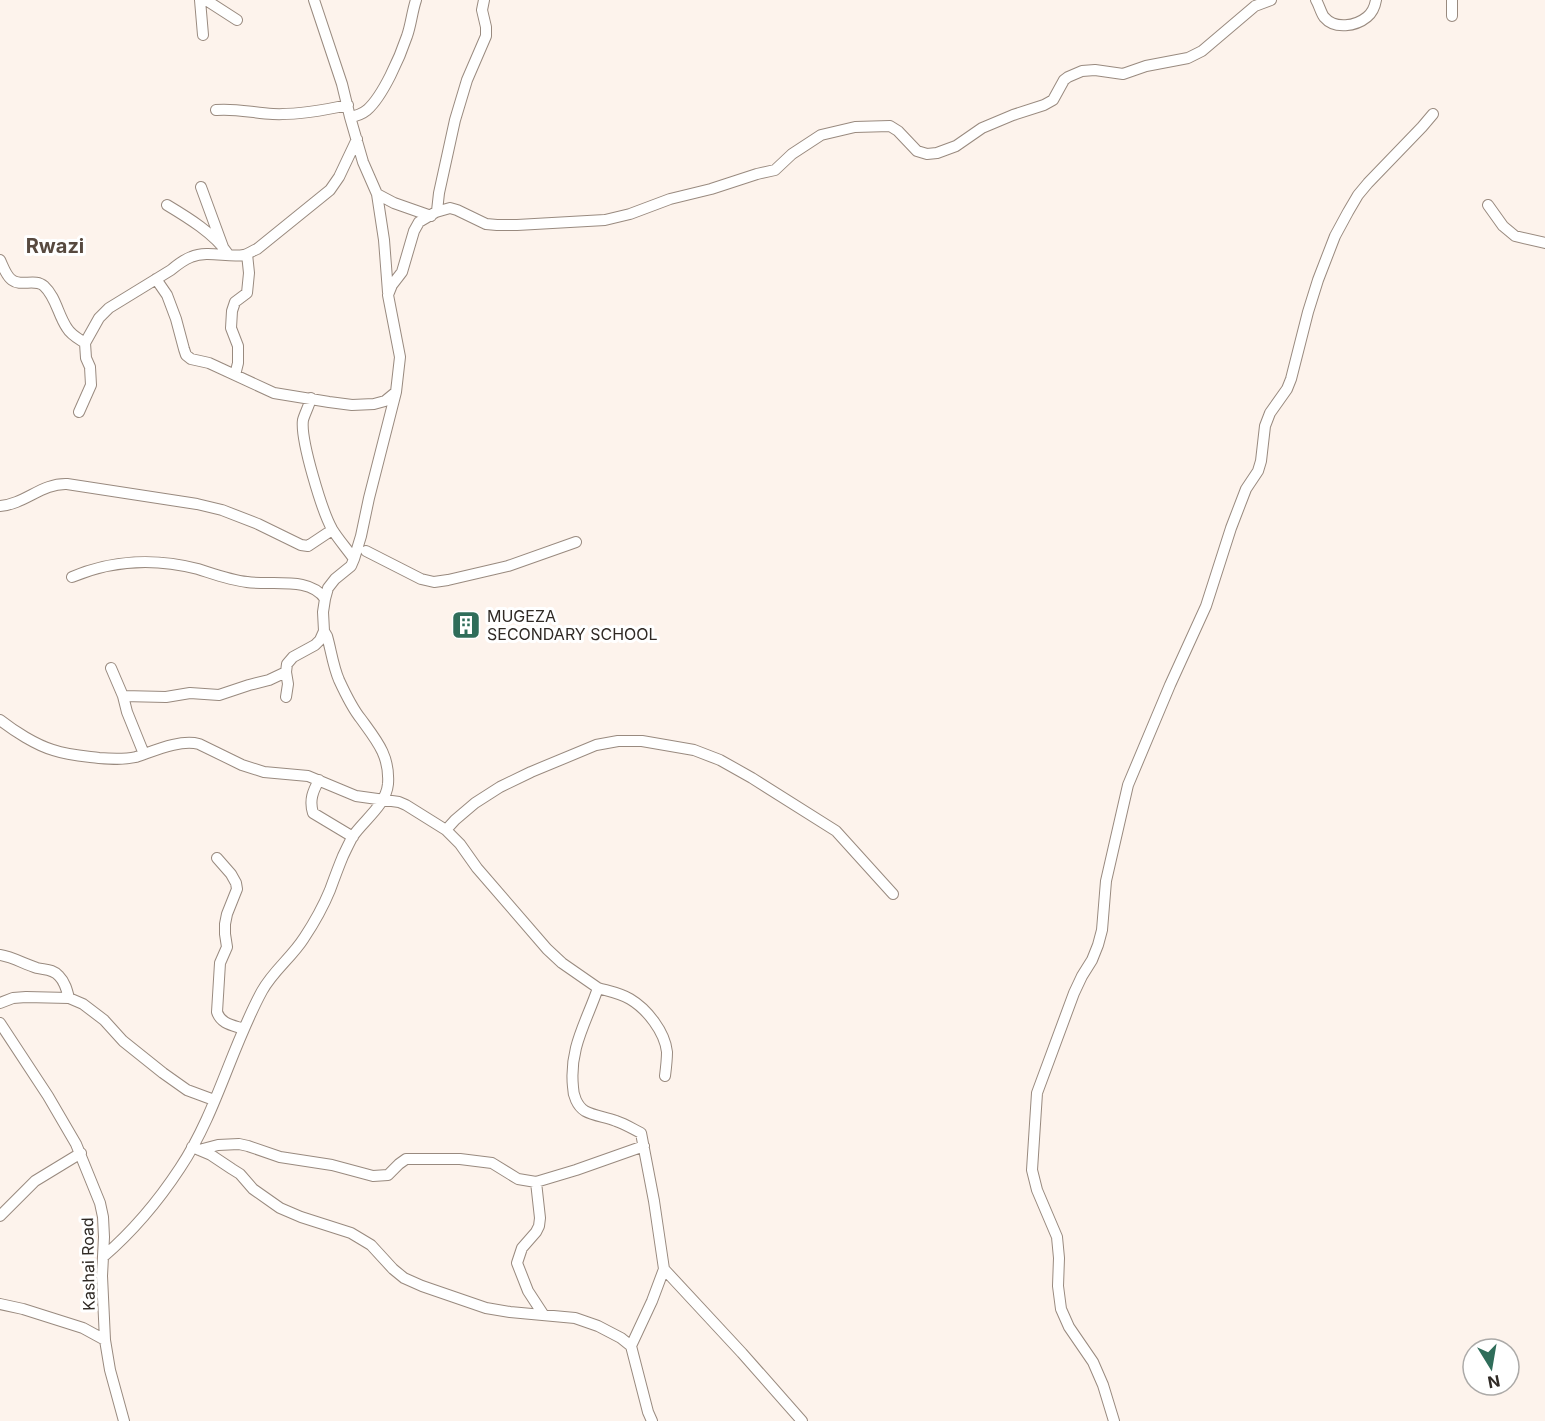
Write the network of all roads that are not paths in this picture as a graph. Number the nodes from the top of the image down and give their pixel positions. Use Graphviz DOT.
graph roads {
  1 [pos="201,0"];
  2 [pos="206,0"];
  3 [pos="314,0"];
  4 [pos="416,0"];
  5 [pos="484,0"];
  6 [pos="1270,0"];
  7 [pos="1316,0"];
  8 [pos="1376,0"];
  9 [pos="1452,0"];
  10 [pos="1452,16"];
  11 [pos="237,20"];
  12 [pos="203,35"];
  13 [pos="348,105"];
  14 [pos="216,110"];
  15 [pos="1433,114"];
  16 [pos="350,117"];
  17 [pos="357,139"];
  18 [pos="201,187"];
  19 [pos="377,194"];
  20 [pos="1488,204"];
  21 [pos="167,205"];
  22 [pos="434,213"];
  23 [pos="1545,243"];
  24 [pos="226,251"];
  25 [pos="247,254"];
  26 [pos="0,260"];
  27 [pos="156,279"];
  28 [pos="388,295"];
  29 [pos="86,343"];
  30 [pos="236,375"];
  31 [pos="396,392"];
  32 [pos="311,398"];
  33 [pos="79,412"];
  34 [pos="0,507"];
  35 [pos="333,530"];
  36 [pos="576,542"];
  37 [pos="366,551"];
  38 [pos="354,559"];
  39 [pos="72,577"];
  40 [pos="325,599"];
  41 [pos="324,631"];
  42 [pos="111,668"];
  43 [pos="286,672"];
  44 [pos="123,696"];
  45 [pos="286,697"];
  46 [pos="0,720"];
  47 [pos="144,754"];
  48 [pos="319,780"];
  49 [pos="382,801"];
  50 [pos="446,830"];
  51 [pos="353,837"];
  52 [pos="217,858"];
  53 [pos="893,894"];
  54 [pos="0,955"];
  55 [pos="598,988"];
  56 [pos="69,998"];
  57 [pos="0,1003"];
  58 [pos="0,1023"];
  59 [pos="244,1029"];
  60 [pos="665,1076"];
  61 [pos="214,1100"];
  62 [pos="644,1146"];
  63 [pos="196,1148"];
  64 [pos="81,1153"];
  65 [pos="536,1182"];
  66 [pos="0,1216"];
  67 [pos="103,1257"];
  68 [pos="664,1269"];
  69 [pos="0,1304"];
  70 [pos="543,1314"];
  71 [pos="105,1340"];
  72 [pos="631,1346"];
  73 [pos="124,1421"];
  74 [pos="652,1421"];
  75 [pos="802,1421"];
  76 [pos="1114,1421"];
  1 -- 12 [label="street"];
  2 -- 11 [label="street"];
  3 -- 13 [label="street"];
  4 -- 16 [label="street"];
  5 -- 22 [label="street"];
  6 -- 22 [label="street"];
  7 -- 8 [label="street"];
  9 -- 10 [label="street"];
  13 -- 14 [label="street"];
  13 -- 16 [label="street"];
  15 -- 76 [label="street"];
  16 -- 17 [label="street"];
  17 -- 19 [label="street"];
  17 -- 25 [label="street"];
  18 -- 24 [label="street"];
  19 -- 22 [label="street"];
  19 -- 28 [label="street"];
  20 -- 23 [label="street"];
  21 -- 24 [label="street"];
  22 -- 28 [label="street"];
  24 -- 25 [label="street"];
  24 -- 27 [label="street"];
  25 -- 30 [label="street"];
  26 -- 29 [label="street"];
  27 -- 29 [label="street"];
  27 -- 30 [label="street"];
  28 -- 31 [label="street"];
  29 -- 33 [label="street"];
  30 -- 32 [label="street"];
  31 -- 32 [label="street"];
  31 -- 38 [label="street"];
  32 -- 35 [label="street"];
  34 -- 35 [label="street"];
  35 -- 38 [label="street"];
  36 -- 37 [label="street"];
  38 -- 40 [label="street"];
  39 -- 40 [label="street"];
  40 -- 41 [label="street"];
  41 -- 43 [label="street"];
  41 -- 49 [label="street"];
  42 -- 44 [label="street"];
  43 -- 44 [label="street"];
  43 -- 45 [label="street"];
  44 -- 47 [label="street"];
  46 -- 47 [label="street"];
  47 -- 48 [label="street"];
  48 -- 49 [label="street"];
  48 -- 51 [label="street"];
  49 -- 50 [label="street"];
  49 -- 51 [label="street"];
  50 -- 53 [label="street"];
  50 -- 55 [label="street"];
  51 -- 59 [label="street"];
  52 -- 59 [label="street"];
  54 -- 56 [label="street"];
  55 -- 60 [label="street"];
  55 -- 62 [label="street"];
  56 -- 57 [label="street"];
  56 -- 61 [label="street"];
  58 -- 64 [label="street, Kashai Road"];
  59 -- 61 [label="street"];
  61 -- 63 [label="street"];
  62 -- 65 [label="street"];
  62 -- 68 [label="street"];
  63 -- 65 [label="street"];
  63 -- 67 [label="street"];
  63 -- 70 [label="street"];
  64 -- 66 [label="street"];
  64 -- 67 [label="street, Kashai Road"];
  65 -- 70 [label="street"];
  67 -- 71 [label="street, Kashai Road"];
  68 -- 72 [label="street"];
  68 -- 75 [label="street"];
  69 -- 71 [label="street"];
  70 -- 72 [label="street"];
  71 -- 73 [label="street, Kashai Road"];
  72 -- 74 [label="street"];
}
